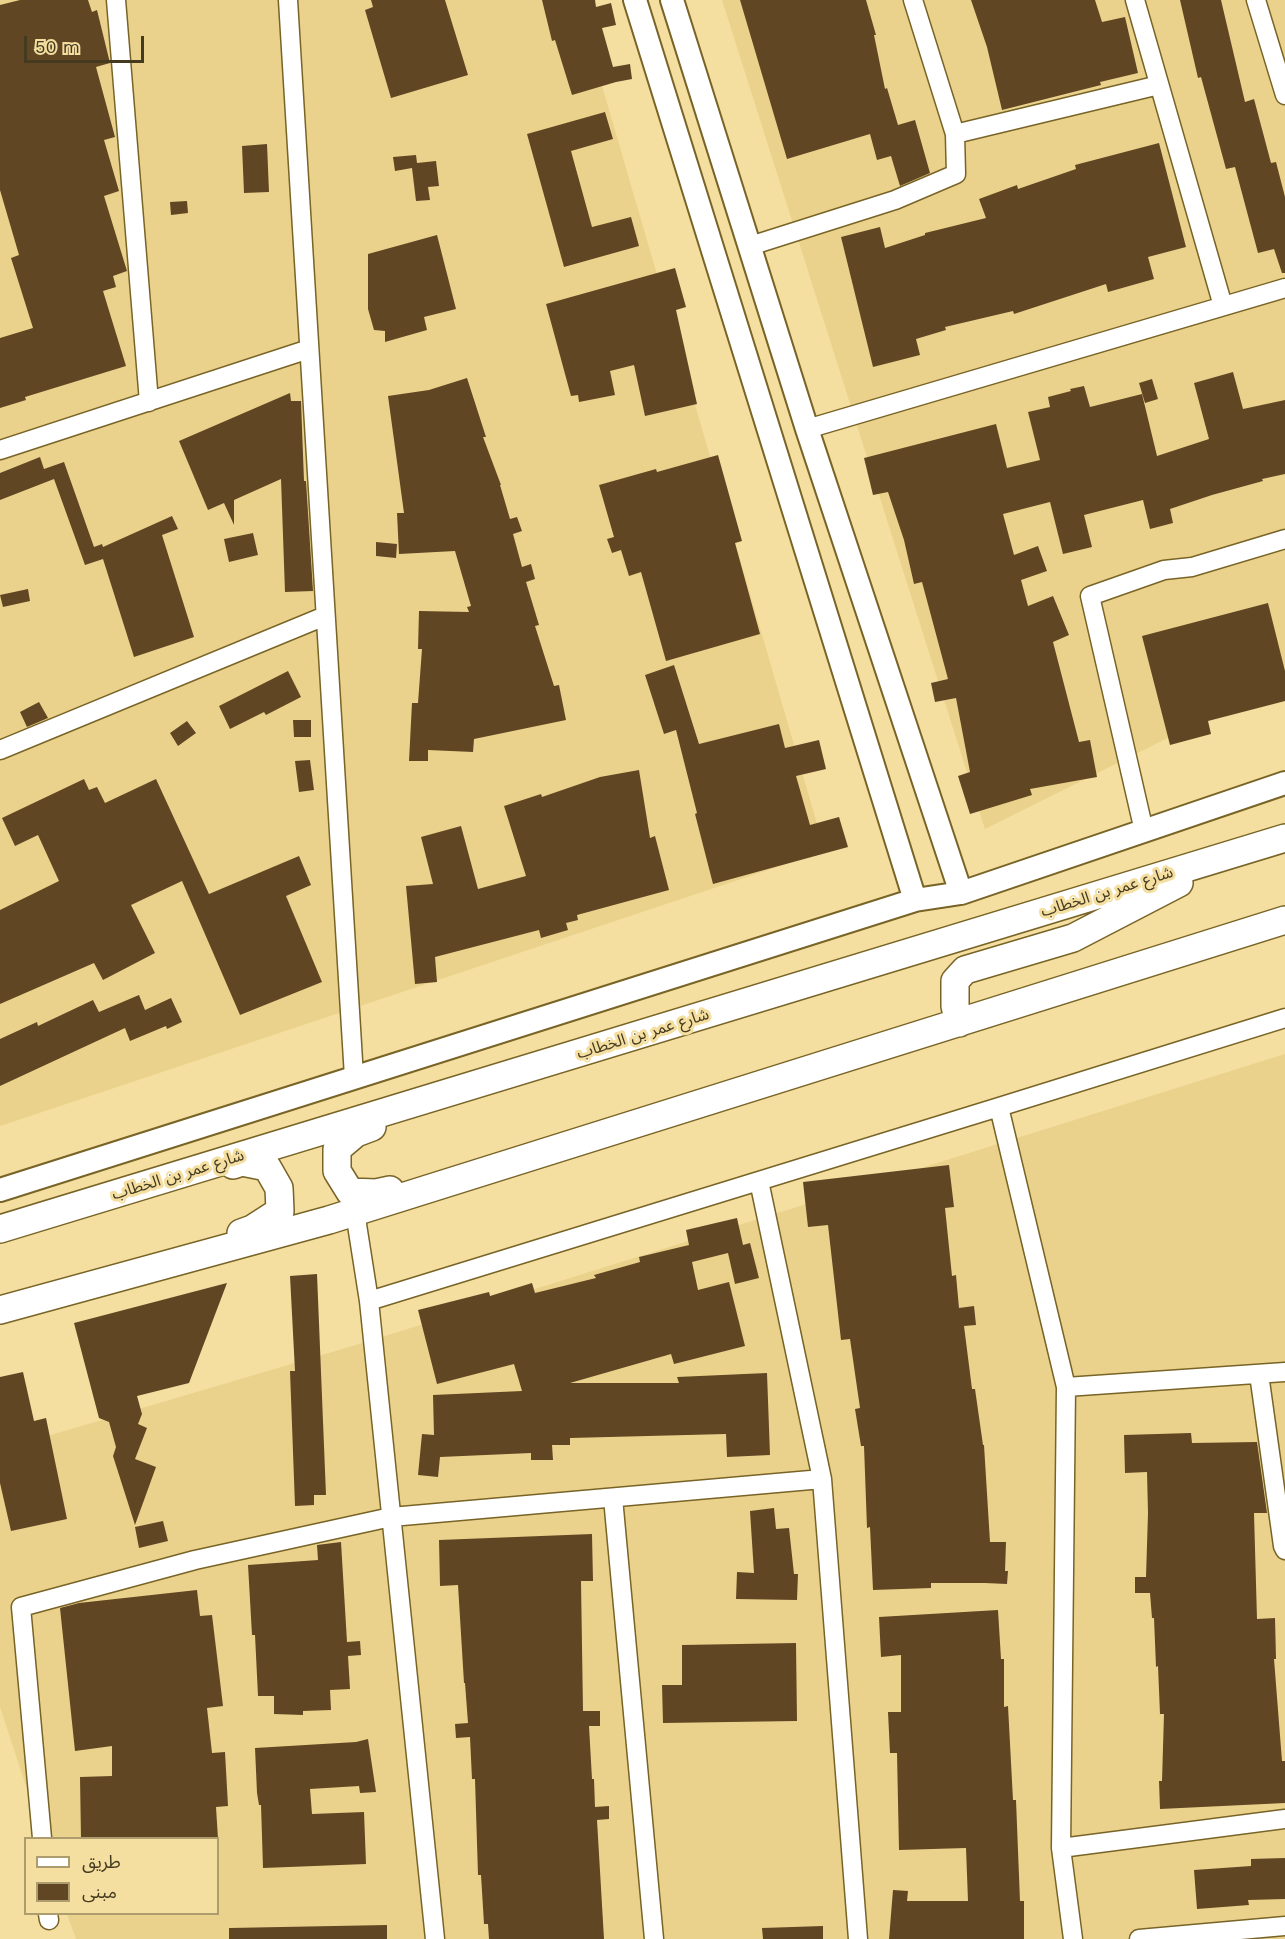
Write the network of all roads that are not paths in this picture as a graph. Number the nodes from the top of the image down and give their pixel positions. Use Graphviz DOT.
graph roads {
  1 [pos="116,0"];
  2 [pos="288,0"];
  3 [pos="635,0"];
  4 [pos="672,0"];
  5 [pos="913,0"];
  6 [pos="1135,0"];
  7 [pos="1256,0"];
  8 [pos="1159,85"];
  9 [pos="1285,95"];
  10 [pos="955,134"];
  11 [pos="750,246"];
  12 [pos="1285,288"];
  13 [pos="1222,306"];
  14 [pos="309,349"];
  15 [pos="149,402"];
  16 [pos="807,429"];
  17 [pos="0,450"];
  18 [pos="1285,539"];
  19 [pos="325,616"];
  20 [pos="0,750"];
  21 [pos="1285,783"];
  22 [pos="1144,831"];
  23 [pos="1285,838"];
  24 [pos="1238,852"];
  25 [pos="961,893"];
  26 [pos="915,900"];
  27 [pos="1285,920"];
  28 [pos="1285,1018"];
  29 [pos="959,1023"];
  30 [pos="354,1077"];
  31 [pos="459,1090"];
  32 [pos="999,1107"];
  33 [pos="498,1167"];
  34 [pos="759,1181"];
  35 [pos="0,1190"];
  36 [pos="117,1194"];
  37 [pos="355,1212"];
  38 [pos="0,1229"];
  39 [pos="153,1268"];
  40 [pos="369,1301"];
  41 [pos="0,1310"];
  42 [pos="1285,1372"];
  43 [pos="1260,1374"];
  44 [pos="1066,1387"];
  45 [pos="822,1479"];
  46 [pos="613,1498"];
  47 [pos="391,1516"];
  48 [pos="1285,1550"];
  49 [pos="1285,1819"];
  50 [pos="42,1837"];
  51 [pos="1061,1848"];
  52 [pos="1285,1926"];
  53 [pos="435,1939"];
  54 [pos="654,1939"];
  55 [pos="858,1939"];
  56 [pos="1073,1939"];
  57 [pos="1138,1939"];
  1 -- 15 [label="street"];
  2 -- 14 [label="street"];
  3 -- 26 [label="street"];
  4 -- 11 [label="street"];
  5 -- 10 [label="street"];
  6 -- 8 [label="street"];
  7 -- 9 [label="street"];
  8 -- 10 [label="street"];
  8 -- 13 [label="street"];
  10 -- 11 [label="street"];
  11 -- 16 [label="street"];
  12 -- 13 [label="street"];
  13 -- 16 [label="street"];
  14 -- 15 [label="street"];
  14 -- 19 [label="street"];
  15 -- 17 [label="street"];
  16 -- 25 [label="street"];
  18 -- 22 [label="street"];
  19 -- 20 [label="street"];
  19 -- 30 [label="street"];
  21 -- 22 [label="street"];
  22 -- 25 [label="street"];
  23 -- 24 [label="main road, شارع عمر بن الخطاب"];
  24 -- 29 [label="main road"];
  24 -- 31 [label="main road, شارع عمر بن الخطاب"];
  25 -- 26 [label="street"];
  26 -- 30 [label="street"];
  27 -- 29 [label="main road"];
  28 -- 32 [label="street"];
  29 -- 33 [label="main road"];
  30 -- 35 [label="street"];
  31 -- 33 [label="main road"];
  31 -- 36 [label="main road, شارع عمر بن الخطاب"];
  32 -- 34 [label="street"];
  32 -- 44 [label="street"];
  33 -- 37 [label="main road"];
  34 -- 40 [label="street"];
  34 -- 45 [label="street"];
  36 -- 38 [label="main road, شارع عمر بن الخطاب"];
  36 -- 39 [label="main road"];
  37 -- 39 [label="main road"];
  37 -- 40 [label="street"];
  39 -- 41 [label="main road"];
  40 -- 47 [label="street"];
  42 -- 43 [label="street"];
  43 -- 44 [label="street"];
  43 -- 48 [label="street"];
  44 -- 51 [label="street"];
  45 -- 46 [label="street"];
  45 -- 55 [label="street"];
  46 -- 47 [label="street"];
  46 -- 54 [label="street"];
  47 -- 50 [label="street"];
  47 -- 53 [label="street"];
  49 -- 51 [label="street"];
  51 -- 56 [label="street"];
  52 -- 57 [label="street"];
}
